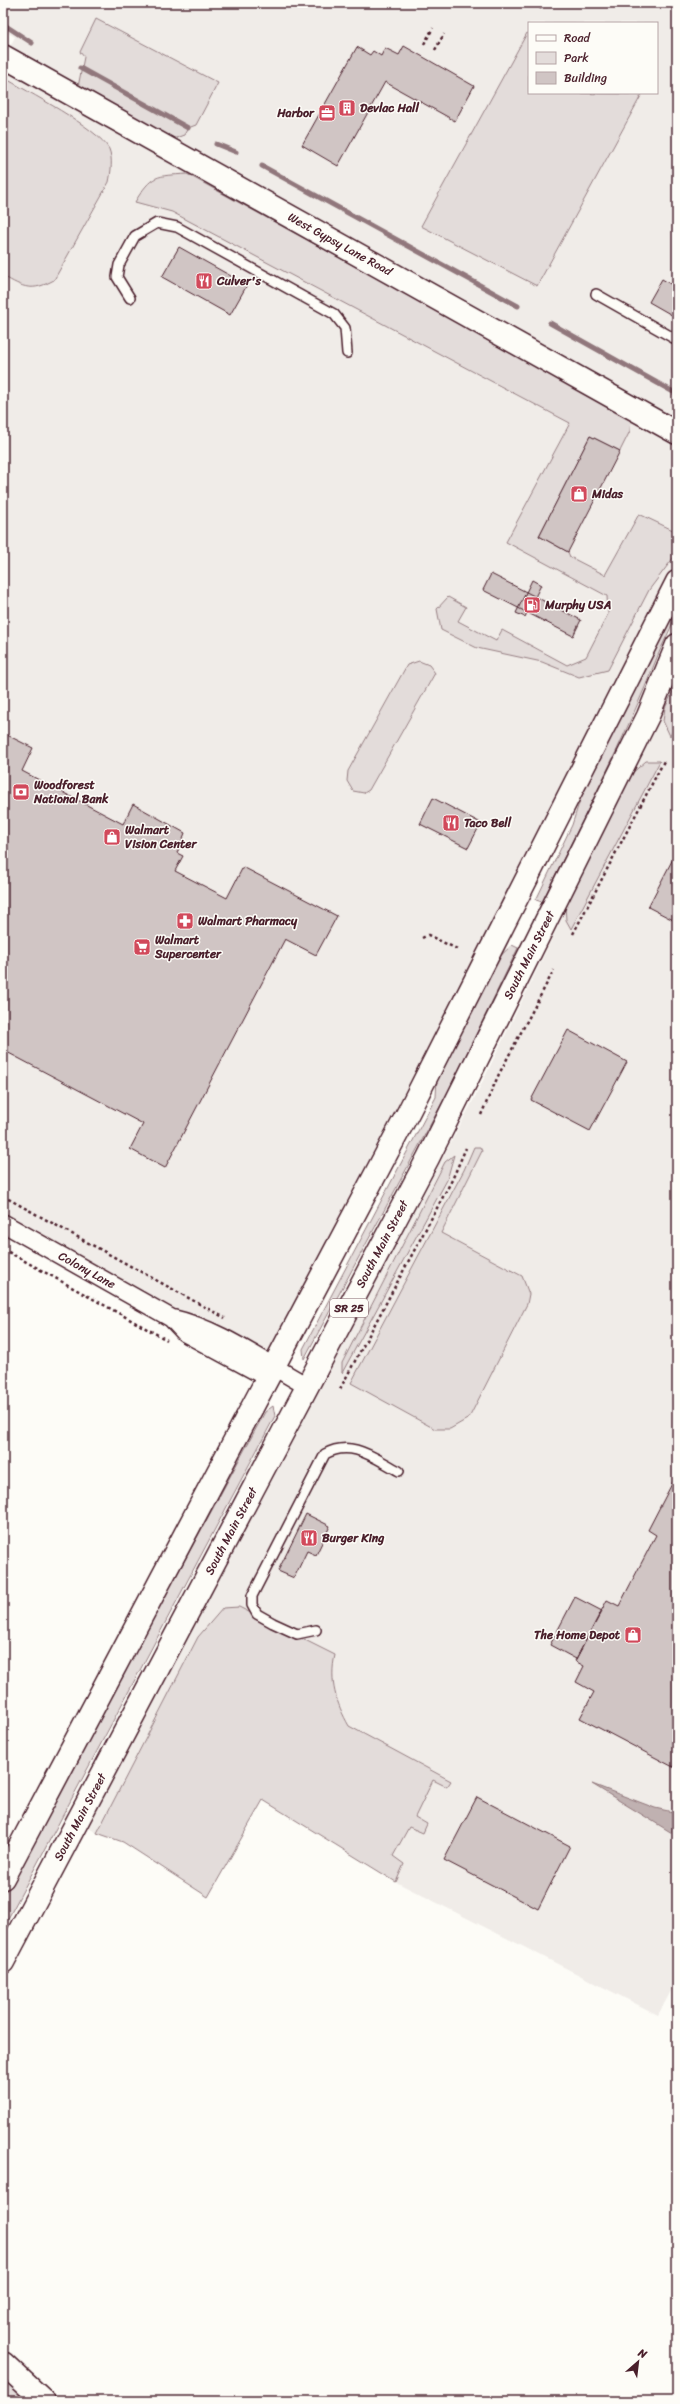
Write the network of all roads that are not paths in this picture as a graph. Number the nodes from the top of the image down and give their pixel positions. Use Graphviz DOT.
graph roads {
  1 [pos="3,56"];
  2 [pos="596,294"];
  3 [pos="130,298"];
  4 [pos="677,340"];
  5 [pos="347,353"];
  6 [pos="677,432"];
  7 [pos="677,582"];
  8 [pos="677,645"];
  9 [pos="3,1223"];
  10 [pos="271,1373"];
  11 [pos="307,1386"];
  12 [pos="399,1471"];
  13 [pos="316,1630"];
  14 [pos="3,1878"];
  15 [pos="3,1962"];
  16 [pos="3,2363"];
  17 [pos="44,2401"];
  1 -- 6 [label="main road, West Gypsy Lane Road"];
  2 -- 4 [label="lane"];
  3 -- 5 [label="lane"];
  7 -- 10 [label="main road"];
  8 -- 11 [label="main road, South Main Street / SR 25"];
  9 -- 10 [label="street, Colony Lane"];
  10 -- 11 [label="street, Colony Lane"];
  10 -- 14 [label="main road"];
  11 -- 15 [label="main road, South Main Street / SR 25"];
  12 -- 13 [label="lane"];
  16 -- 17 [label="main road"];
}
